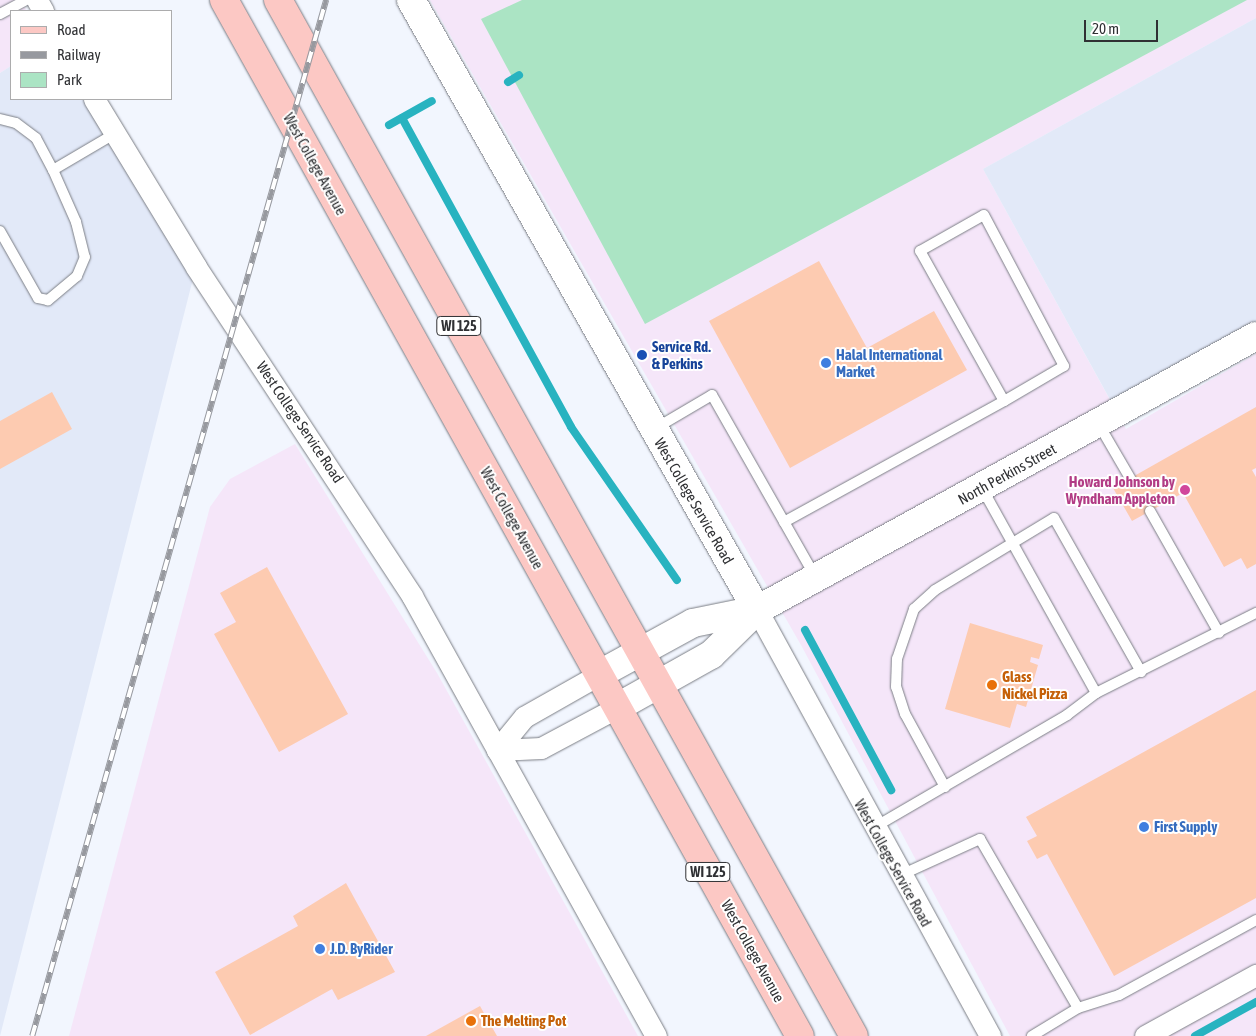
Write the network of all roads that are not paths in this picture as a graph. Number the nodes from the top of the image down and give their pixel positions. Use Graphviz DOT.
graph roads {
  1 [pos="26,0"];
  2 [pos="224,0"];
  3 [pos="278,0"];
  4 [pos="411,0"];
  5 [pos="0,14"];
  6 [pos="95,100"];
  7 [pos="0,119"];
  8 [pos="114,134"];
  9 [pos="53,170"];
  10 [pos="0,231"];
  11 [pos="1256,336"];
  12 [pos="1004,401"];
  13 [pos="1098,423"];
  14 [pos="653,430"];
  15 [pos="1130,478"];
  16 [pos="981,488"];
  17 [pos="1150,511"];
  18 [pos="784,522"];
  19 [pos="1013,545"];
  20 [pos="816,578"];
  21 [pos="757,610"];
  22 [pos="1256,613"];
  23 [pos="1219,634"];
  24 [pos="640,652"];
  25 [pos="1141,672"];
  26 [pos="598,675"];
  27 [pos="658,685"];
  28 [pos="1096,693"];
  29 [pos="616,708"];
  30 [pos="496,750"];
  31 [pos="945,786"];
  32 [pos="873,828"];
  33 [pos="900,876"];
  34 [pos="1256,920"];
  35 [pos="1256,975"];
  36 [pos="1078,1008"];
  37 [pos="656,1036"];
  38 [pos="800,1036"];
  39 [pos="854,1036"];
  40 [pos="990,1036"];
  41 [pos="1032,1036"];
  42 [pos="1145,1036"];
  1 -- 5 [label="lane"];
  2 -- 26 [label="main road, West College Avenue / WI 125"];
  3 -- 24 [label="main road, WI 125"];
  4 -- 14 [label="street, West College Service Road"];
  6 -- 8 [label="street, West College Service Road"];
  7 -- 9 [label="lane"];
  8 -- 9 [label="lane"];
  8 -- 30 [label="street, West College Service Road"];
  9 -- 10 [label="lane"];
  11 -- 13 [label="street, North Perkins Street"];
  12 -- 12 [label="lane"];
  12 -- 18 [label="lane"];
  13 -- 15 [label="lane"];
  13 -- 16 [label="street, North Perkins Street"];
  14 -- 18 [label="lane"];
  14 -- 21 [label="street, West College Service Road"];
  16 -- 19 [label="lane"];
  16 -- 20 [label="street, North Perkins Street"];
  17 -- 23 [label="lane"];
  18 -- 20 [label="lane"];
  19 -- 25 [label="lane"];
  19 -- 28 [label="lane"];
  19 -- 31 [label="lane"];
  20 -- 21 [label="street, North Perkins Street"];
  21 -- 24 [label="street"];
  21 -- 27 [label="street"];
  21 -- 32 [label="street, West College Service Road"];
  22 -- 23 [label="lane"];
  23 -- 25 [label="lane"];
  24 -- 26 [label="street"];
  24 -- 27 [label="main road, WI 125"];
  25 -- 28 [label="lane"];
  26 -- 29 [label="main road, West College Avenue / WI 125"];
  26 -- 30 [label="street"];
  27 -- 29 [label="street"];
  27 -- 39 [label="main road, WI 125"];
  28 -- 31 [label="lane"];
  29 -- 30 [label="street"];
  29 -- 38 [label="main road, West College Avenue / WI 125"];
  30 -- 37 [label="street, West College Service Road"];
  31 -- 32 [label="lane"];
  32 -- 33 [label="street, West College Service Road"];
  33 -- 36 [label="lane"];
  33 -- 40 [label="street, West College Service Road"];
  34 -- 36 [label="lane"];
  35 -- 42 [label="street"];
  36 -- 41 [label="lane"];
}
